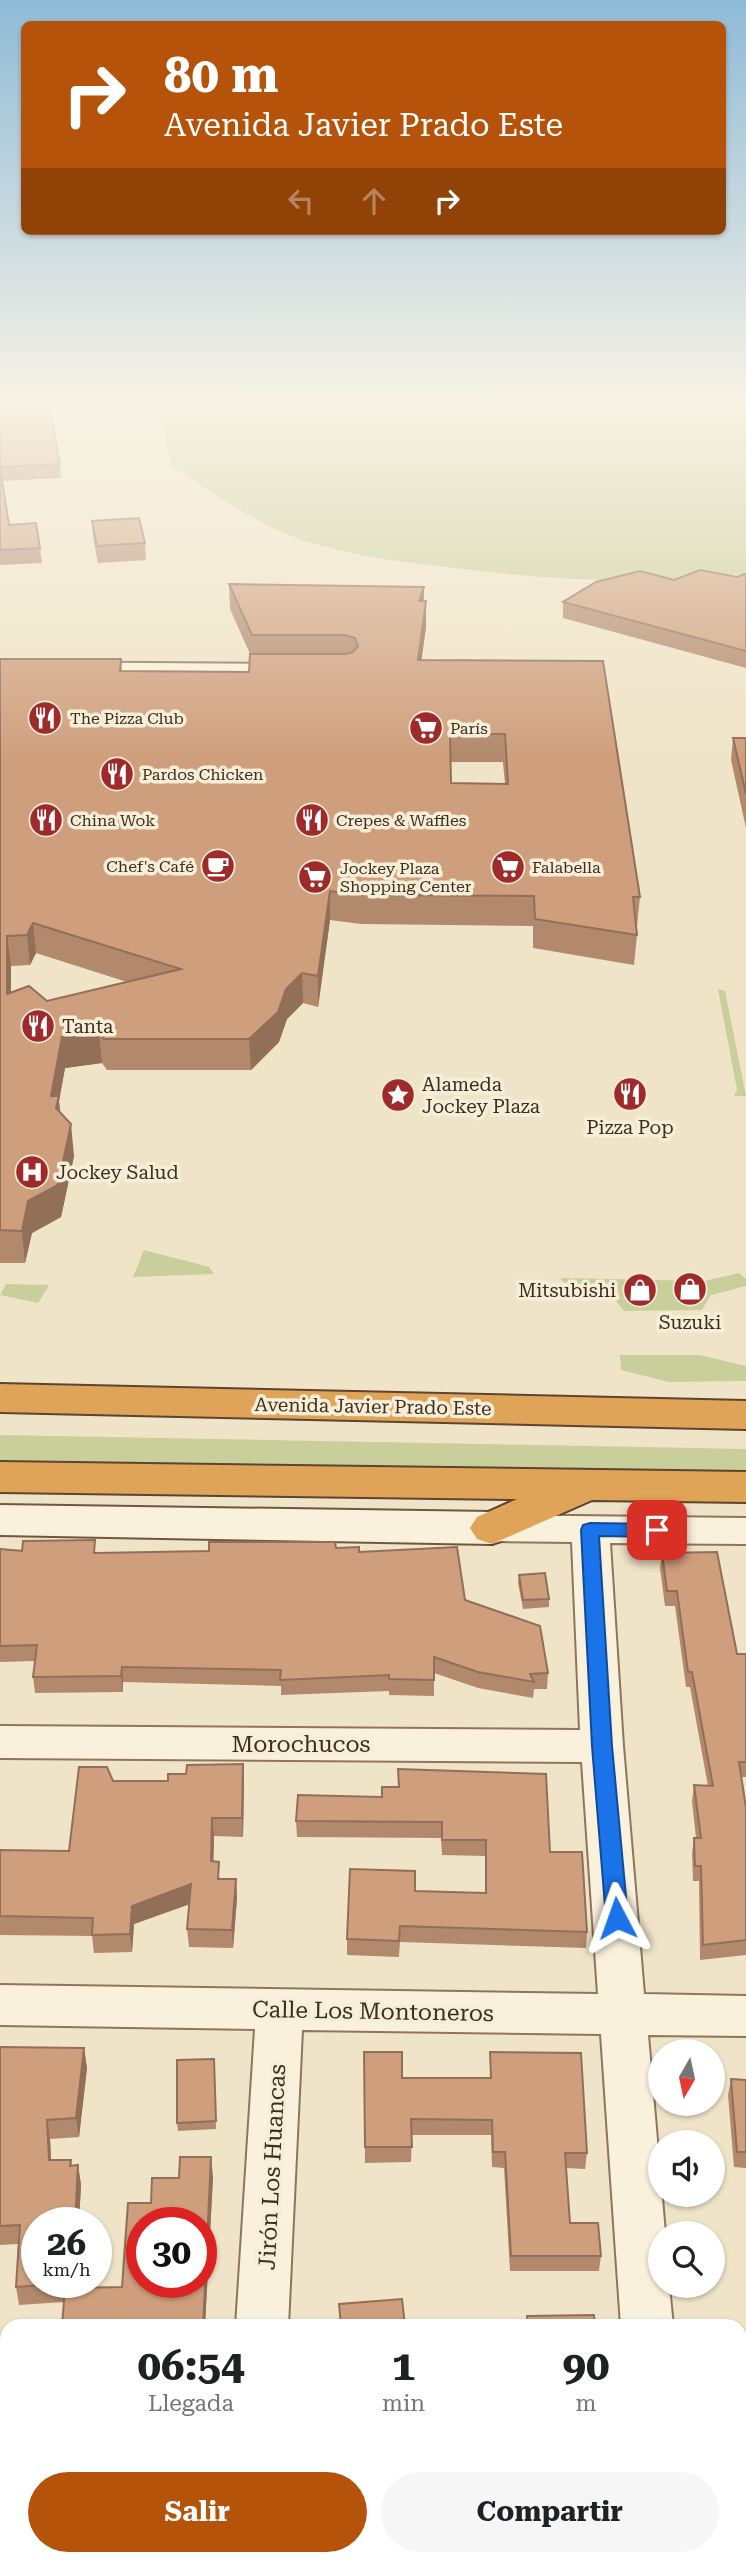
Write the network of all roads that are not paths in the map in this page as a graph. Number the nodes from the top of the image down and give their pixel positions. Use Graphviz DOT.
graph roads {
  1 [pos="0,669"];
  2 [pos="313,671"];
  3 [pos="0,1398"];
  4 [pos="746,1415"];
  5 [pos="0,1477"];
  6 [pos="587,1485"];
  7 [pos="746,1487"];
  8 [pos="0,1520"];
  9 [pos="492,1528"];
  10 [pos="590,1530"];
  11 [pos="746,1531"];
  12 [pos="0,1742"];
  13 [pos="602,1746"];
  14 [pos="0,2005"];
  15 [pos="279,2009"];
  16 [pos="624,2014"];
  17 [pos="746,2016"];
  18 [pos="262,2319"];
  19 [pos="646,2319"];
  1 -- 2 [label="street"];
  3 -- 4 [label="highway, Avenida Javier Prado Este"];
  5 -- 6 [label="highway"];
  6 -- 7 [label="highway"];
  6 -- 9 [label="highway"];
  8 -- 9 [label="main road"];
  9 -- 10 [label="street"];
  10 -- 11 [label="street"];
  10 -- 13 [label="street"];
  12 -- 13 [label="street, Morochucos"];
  13 -- 16 [label="street"];
  14 -- 15 [label="street, Calle Los Montoneros"];
  15 -- 16 [label="street, Calle Los Montoneros"];
  15 -- 18 [label="street, Jirón Los Huancas"];
  16 -- 17 [label="street, Calle Los Montoneros"];
  16 -- 19 [label="street"];
}
